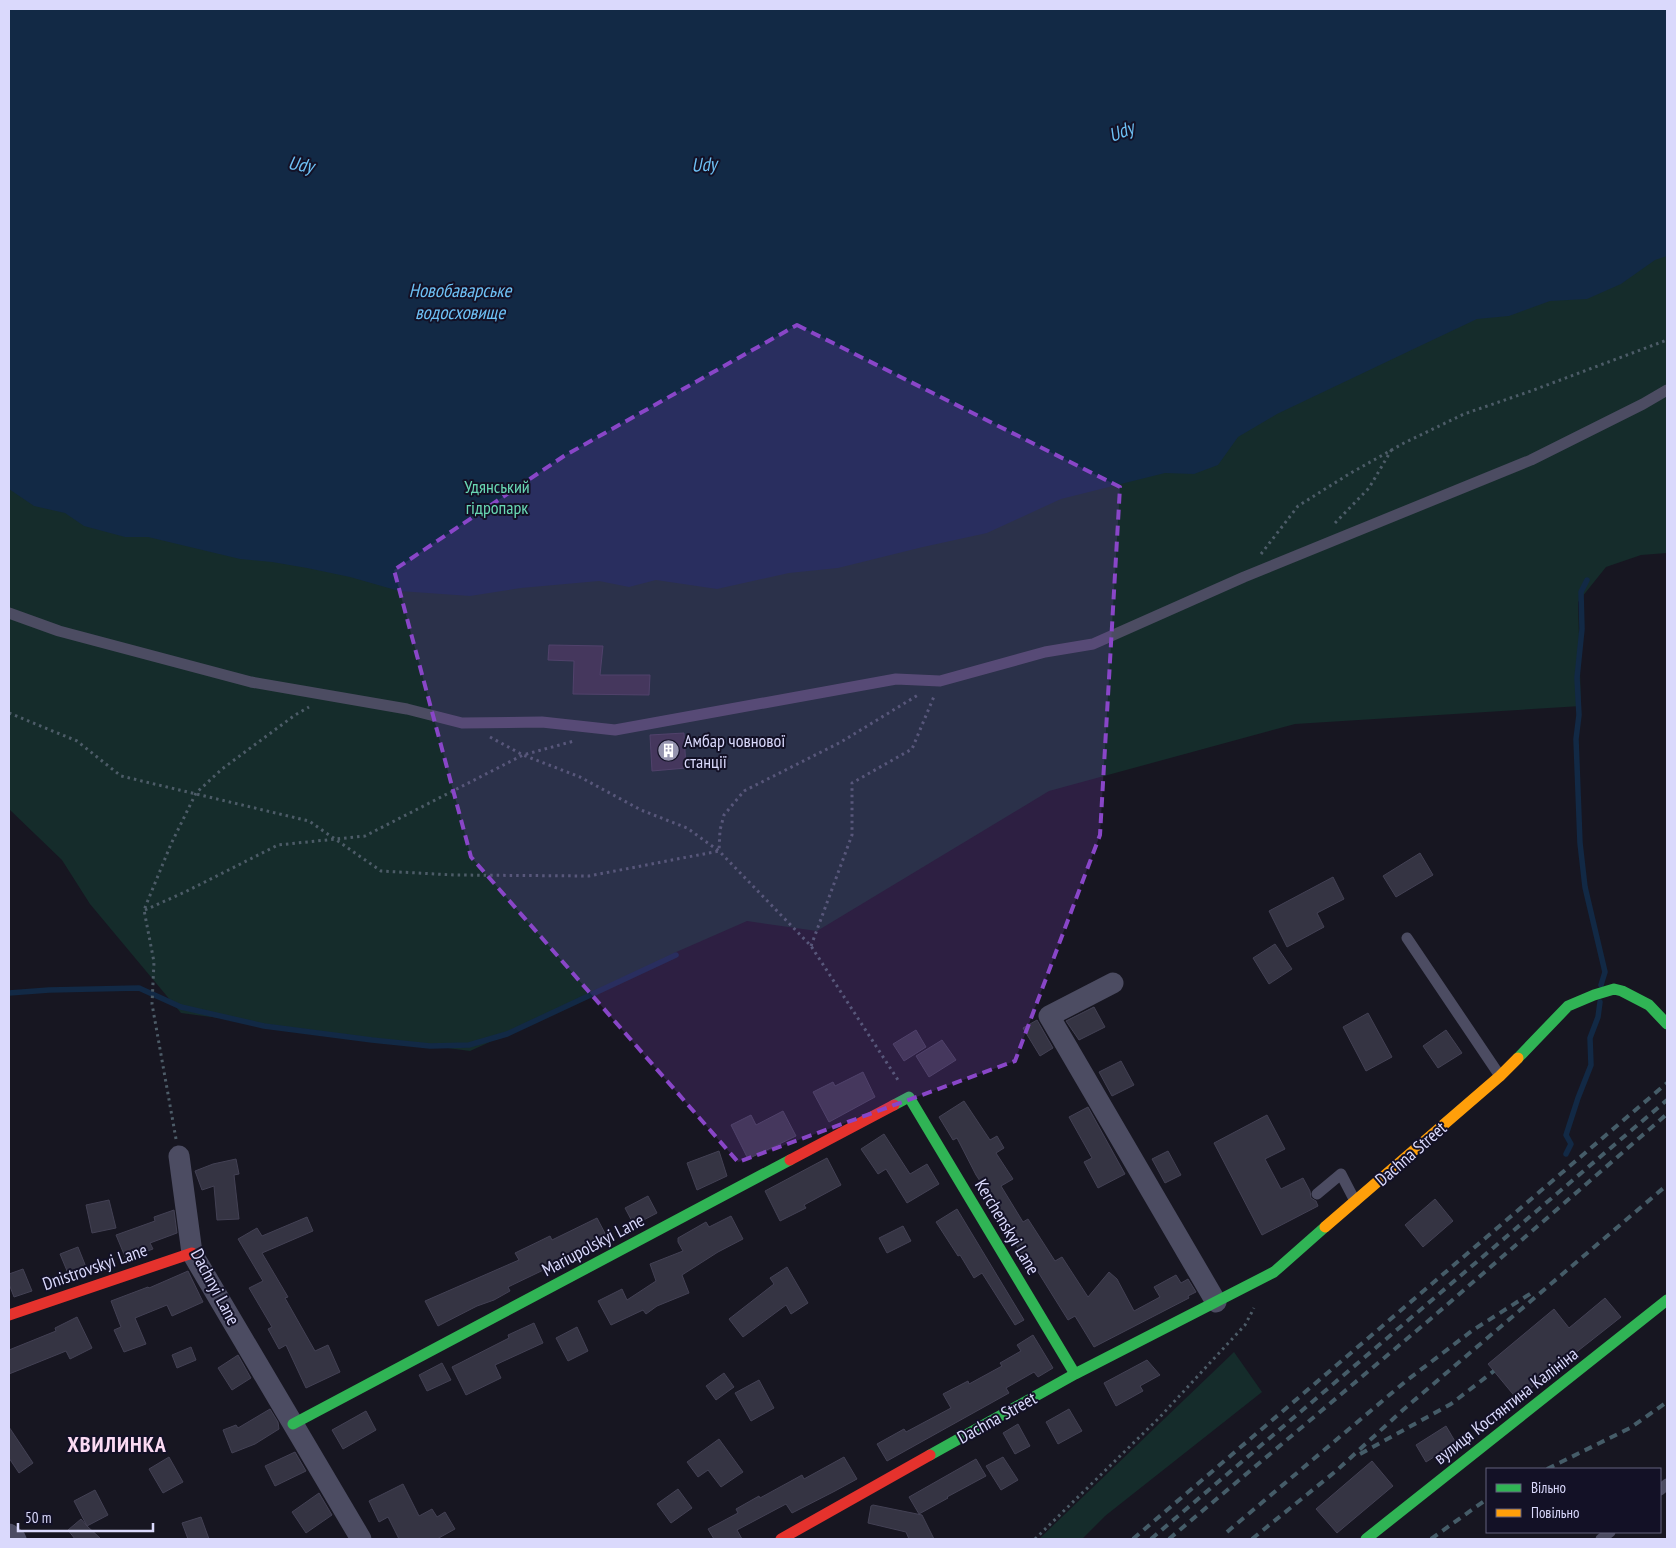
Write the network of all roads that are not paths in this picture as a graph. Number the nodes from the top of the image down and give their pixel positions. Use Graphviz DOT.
graph roads {
  1 [pos="1667,390"];
  2 [pos="9,613"];
  3 [pos="1407,938"];
  4 [pos="1113,983"];
  5 [pos="1667,1024"];
  6 [pos="1500,1076"];
  7 [pos="909,1097"];
  8 [pos="179,1156"];
  9 [pos="1318,1194"];
  10 [pos="1356,1202"];
  11 [pos="192,1252"];
  12 [pos="1667,1300"];
  13 [pos="1216,1302"];
  14 [pos="9,1315"];
  15 [pos="1075,1374"];
  16 [pos="293,1424"];
  17 [pos="9,1534"];
  18 [pos="16,1539"];
  19 [pos="362,1539"];
  20 [pos="780,1539"];
  21 [pos="1366,1539"];
  1 -- 2 [label="lane"];
  3 -- 6 [label="lane"];
  4 -- 13 [label="street"];
  5 -- 6 [label="street, Dachna Street"];
  6 -- 10 [label="street, Dachna Street"];
  7 -- 15 [label="street, Kerchenskyi Lane"];
  7 -- 16 [label="street, Mariupolskyi Lane"];
  8 -- 11 [label="street, Dachnyi Lane"];
  9 -- 10 [label="lane"];
  10 -- 13 [label="street, Dachna Street"];
  11 -- 14 [label="street, Dnistrovskyi Lane"];
  11 -- 16 [label="street, Dachnyi Lane"];
  12 -- 21 [label="street, вулиця Костянтина Калініна"];
  13 -- 15 [label="street, Dachna Street"];
  15 -- 20 [label="street, Dachna Street"];
  16 -- 19 [label="street, Dachnyi Lane"];
  17 -- 18 [label="street"];
}
